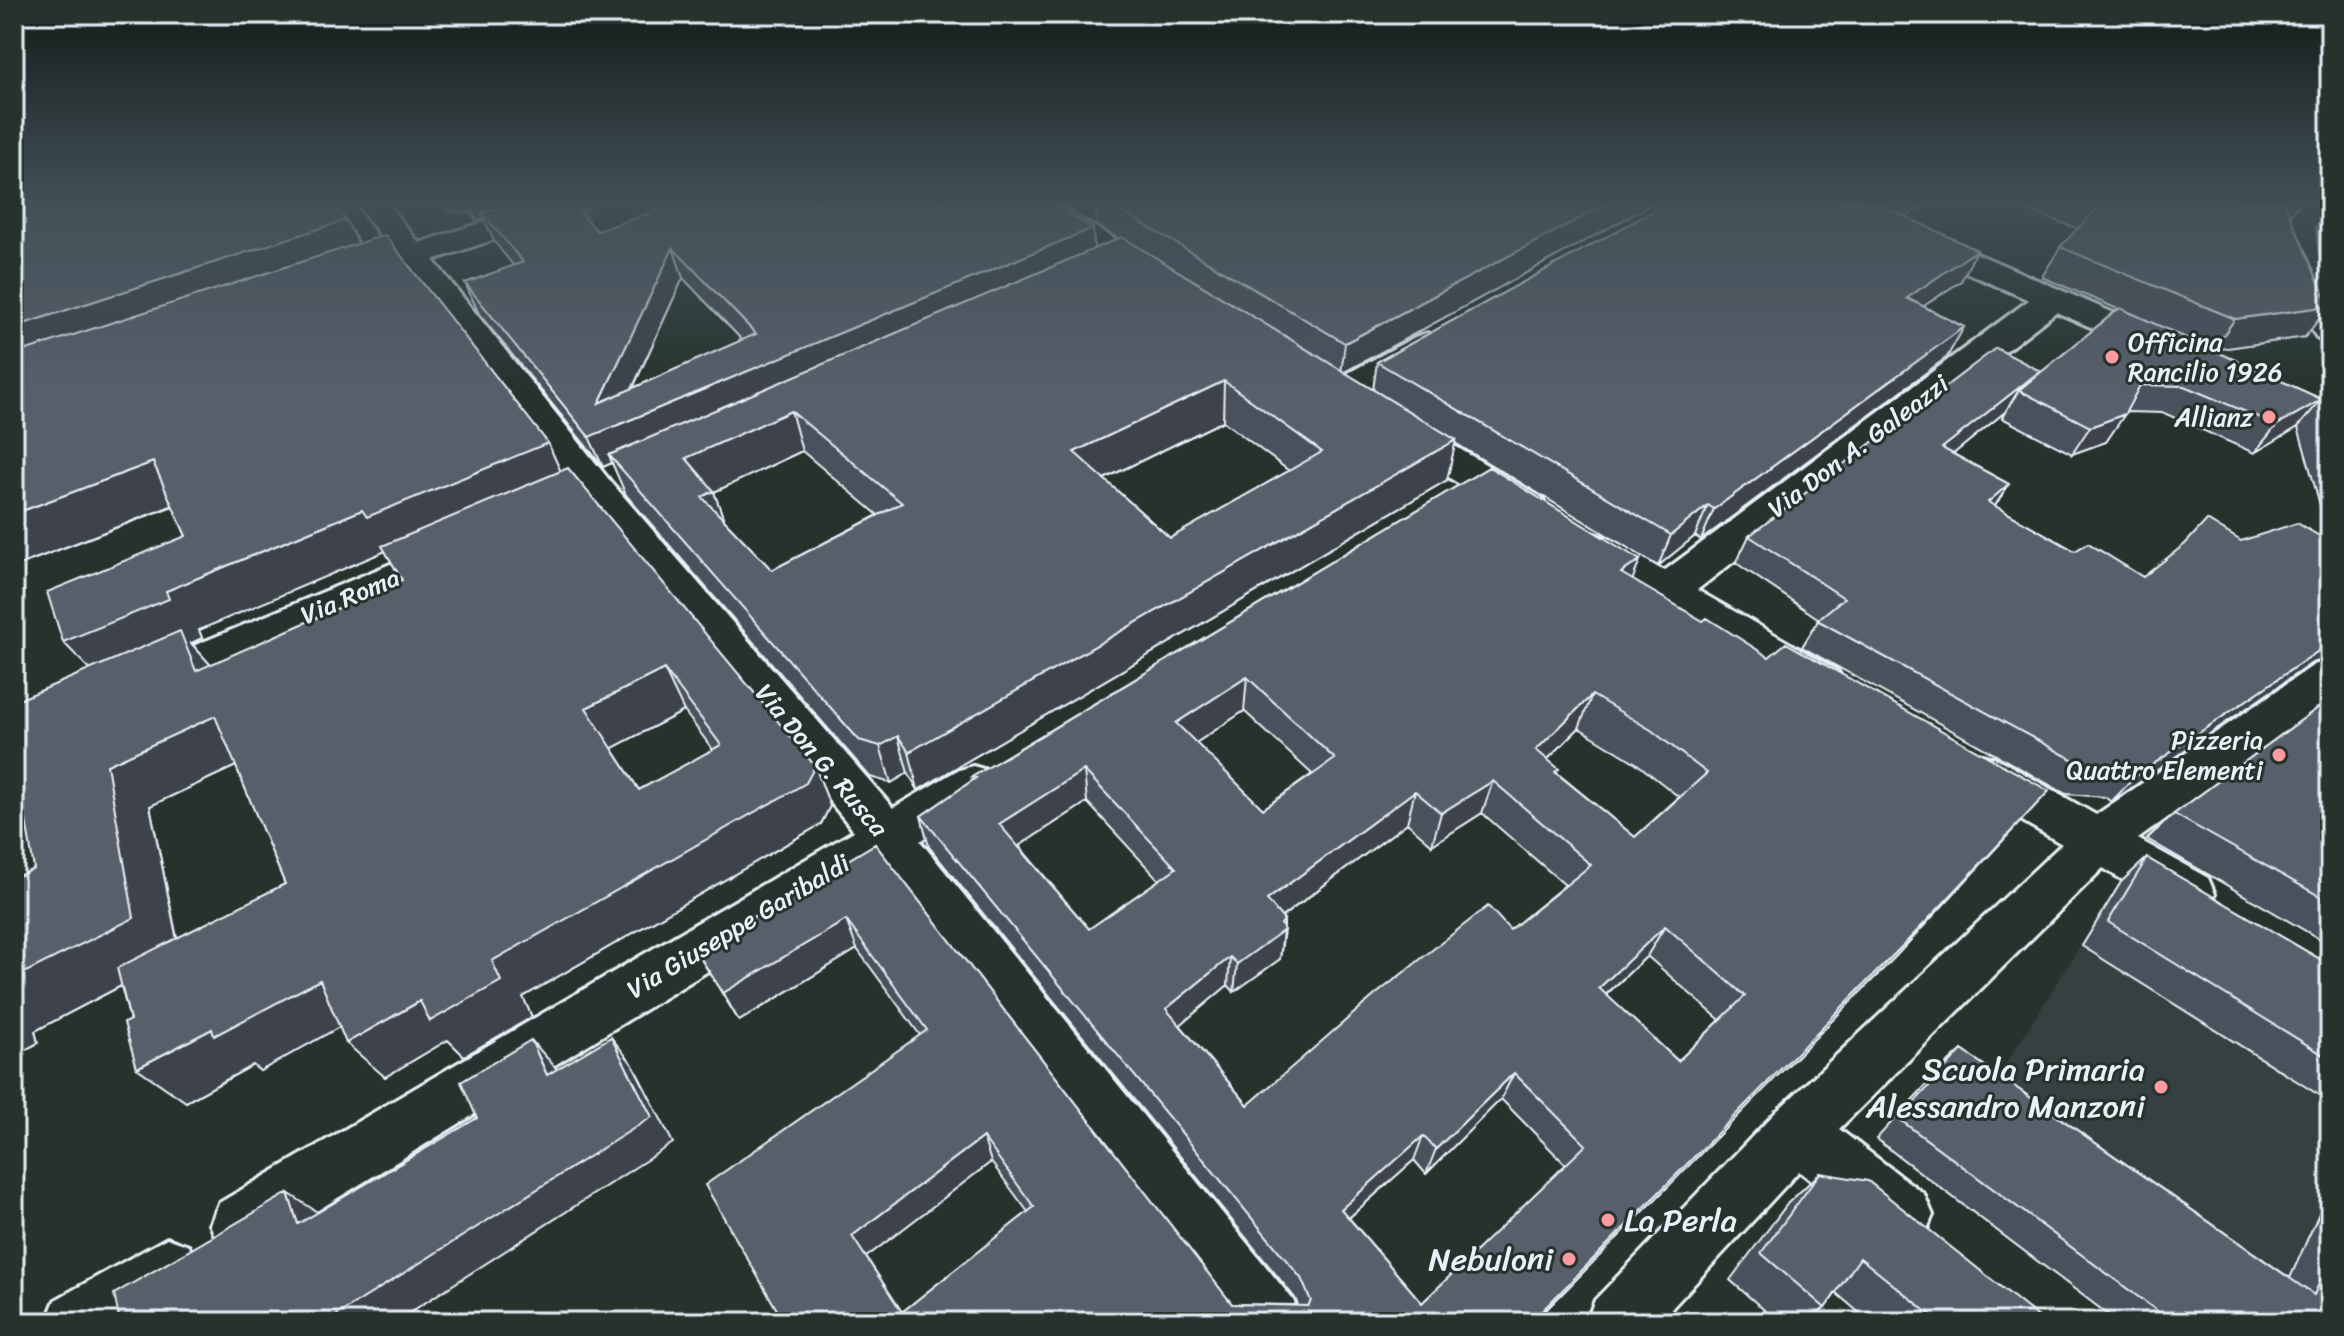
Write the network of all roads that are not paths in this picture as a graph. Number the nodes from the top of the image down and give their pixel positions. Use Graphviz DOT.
graph roads {
  1 [pos="390,264"];
  2 [pos="418,264"];
  3 [pos="1117,264"];
  4 [pos="1134,264"];
  5 [pos="1973,264"];
  6 [pos="2306,264"];
  7 [pos="353,277"];
  8 [pos="1084,279"];
  9 [pos="1180,294"];
  10 [pos="2052,299"];
  11 [pos="1450,332"];
  12 [pos="2330,332"];
  13 [pos="2196,360"];
  14 [pos="480,541"];
  15 [pos="1664,593"];
  16 [pos="2330,677"];
  17 [pos="116,697"];
  18 [pos="1856,702"];
  19 [pos="1953,757"];
  20 [pos="1009,763"];
  21 [pos="887,836"];
  22 [pos="2099,840"];
  23 [pos="2224,914"];
  24 [pos="1796,1132"];
  25 [pos="1943,1246"];
  26 [pos="77,1322"];
  27 [pos="1271,1322"];
  28 [pos="1617,1322"];
  1 -- 7 [label="street"];
  2 -- 21 [label="street, Via Don G. Rusca"];
  3 -- 8 [label="street"];
  4 -- 9 [label="street"];
  5 -- 10 [label="street"];
  6 -- 12 [label="street"];
  10 -- 13 [label="street"];
  10 -- 15 [label="street, Via Don A. Galeazzi"];
  11 -- 15 [label="street"];
  14 -- 17 [label="street, Via Roma"];
  15 -- 18 [label="street"];
  16 -- 22 [label="street"];
  19 -- 22 [label="street"];
  20 -- 21 [label="street, Via Giuseppe Garibaldi"];
  21 -- 26 [label="street, Via Giuseppe Garibaldi"];
  21 -- 27 [label="street, Via Don G. Rusca"];
  22 -- 23 [label="street"];
  22 -- 24 [label="street"];
  24 -- 25 [label="street"];
  24 -- 28 [label="street"];
}
